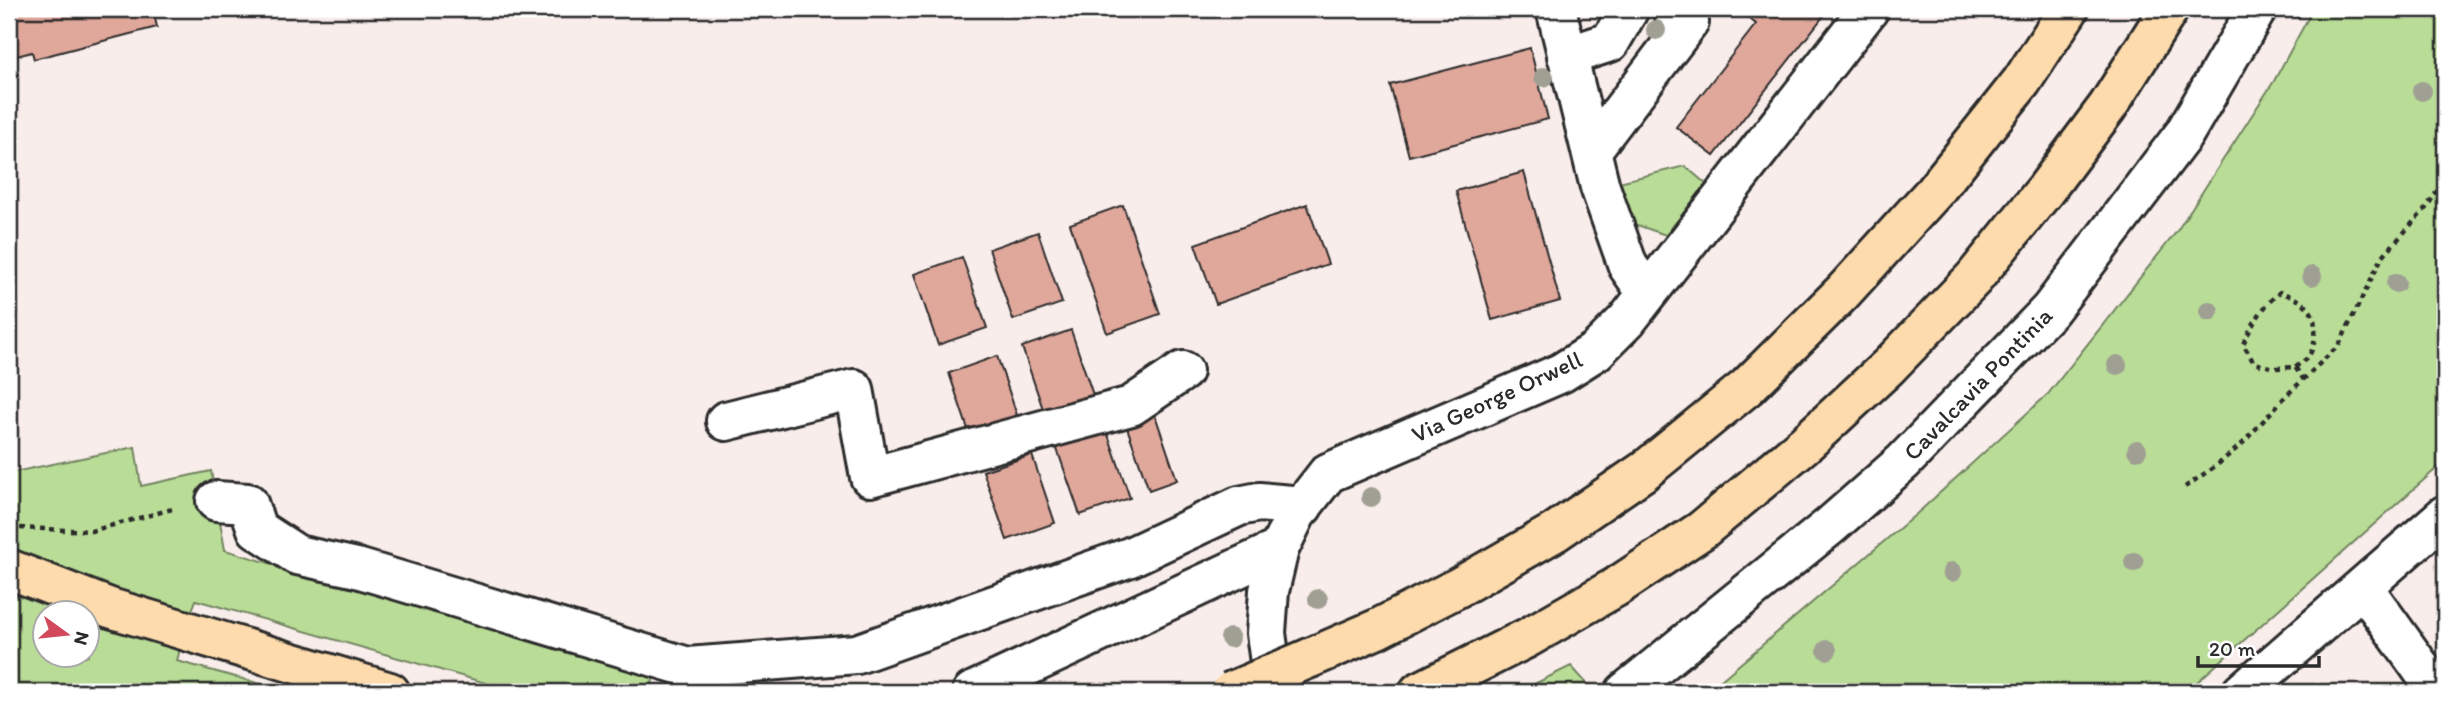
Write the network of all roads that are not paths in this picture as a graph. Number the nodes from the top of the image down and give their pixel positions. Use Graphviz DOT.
graph roads {
  1 [pos="1556,9"];
  2 [pos="1629,9"];
  3 [pos="1672,9"];
  4 [pos="1869,9"];
  5 [pos="2069,9"];
  6 [pos="2169,9"];
  7 [pos="2257,9"];
  8 [pos="1567,56"];
  9 [pos="1591,151"];
  10 [pos="1647,293"];
  11 [pos="1183,371"];
  12 [pos="726,421"];
  13 [pos="216,501"];
  14 [pos="1303,506"];
  15 [pos="2445,515"];
  16 [pos="1279,549"];
  17 [pos="9,569"];
  18 [pos="2363,587"];
  19 [pos="390,692"];
  20 [pos="972,692"];
  21 [pos="1230,692"];
  22 [pos="1274,692"];
  23 [pos="1419,692"];
  24 [pos="1625,692"];
  25 [pos="2242,692"];
  26 [pos="2438,692"];
  1 -- 8 [label="street"];
  2 -- 8 [label="street"];
  3 -- 9 [label="street"];
  4 -- 10 [label="street, Via George Orwell"];
  5 -- 21 [label="highway, bridge"];
  6 -- 23 [label="highway"];
  7 -- 24 [label="street, Cavalcavia Pontinia"];
  8 -- 9 [label="street"];
  9 -- 10 [label="street"];
  10 -- 14 [label="street, Via George Orwell"];
  11 -- 12 [label="street"];
  13 -- 14 [label="street"];
  14 -- 16 [label="street, Via George Orwell"];
  15 -- 18 [label="street"];
  16 -- 20 [label="street"];
  16 -- 22 [label="street, Via George Orwell"];
  17 -- 19 [label="highway"];
  18 -- 25 [label="street"];
  18 -- 26 [label="street"];
}
